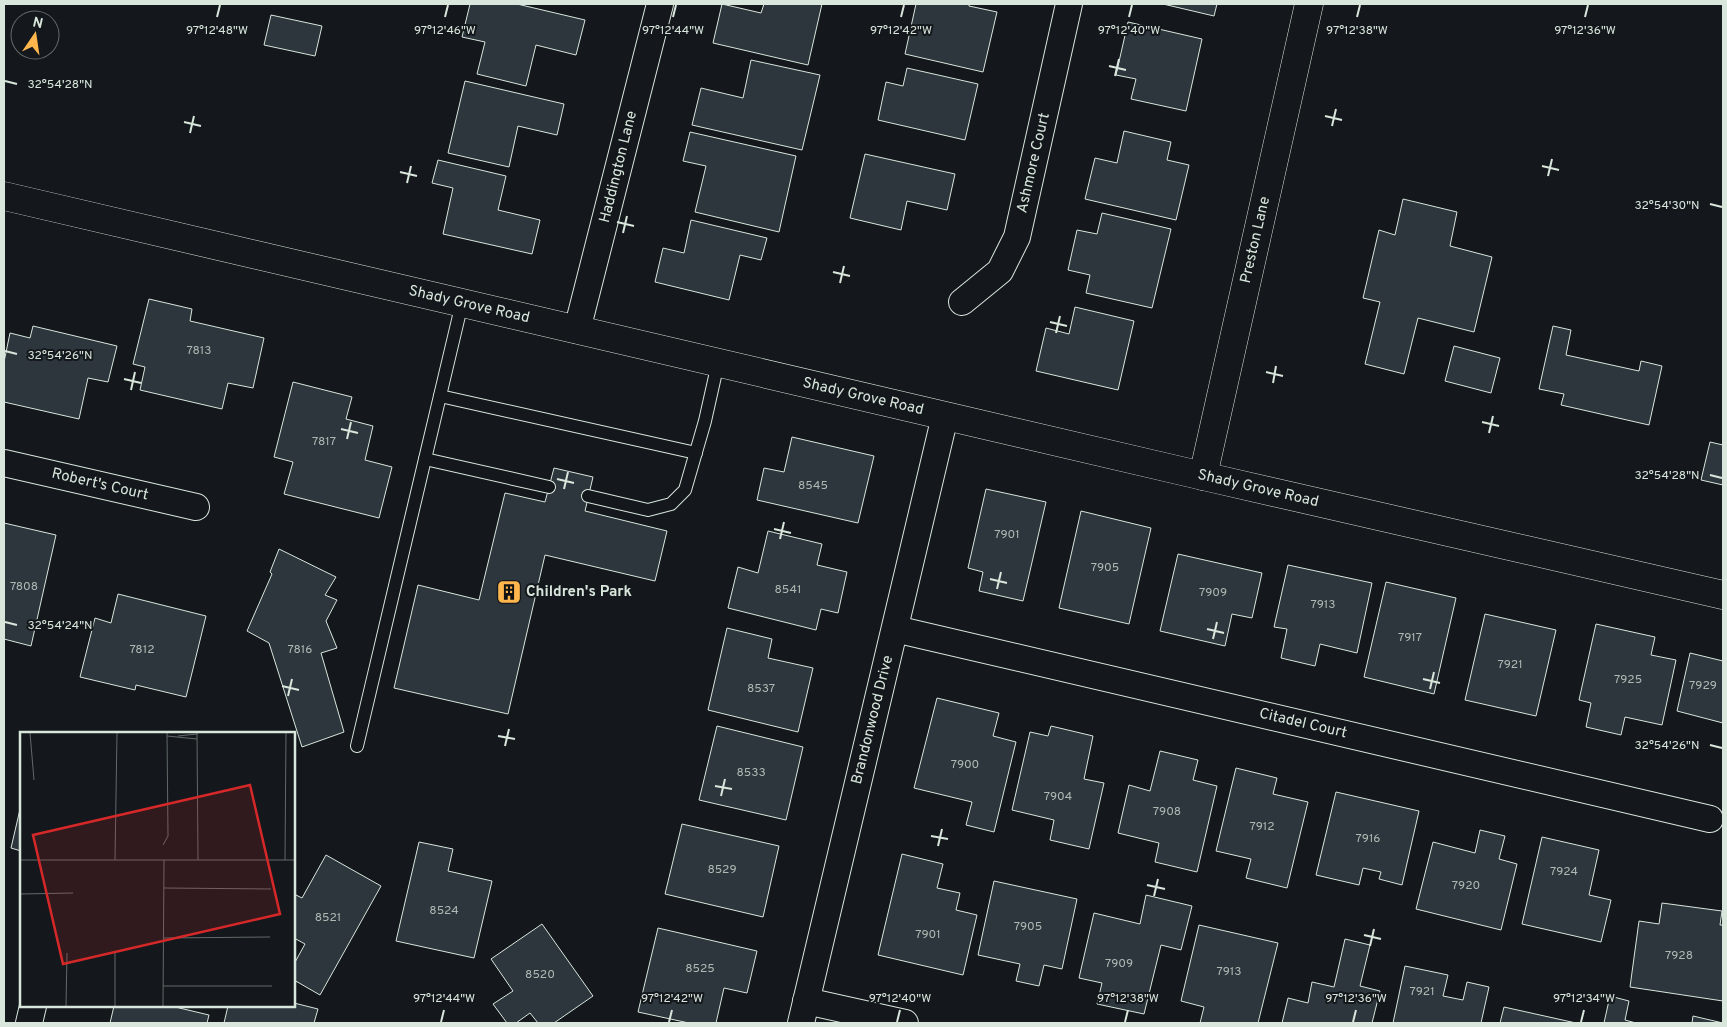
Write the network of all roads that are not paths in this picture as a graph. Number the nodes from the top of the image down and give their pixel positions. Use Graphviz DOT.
graph roads {
  1 [pos="660,4"];
  2 [pos="1069,4"];
  3 [pos="1309,4"];
  4 [pos="4,196"];
  5 [pos="962,302"];
  6 [pos="462,303"];
  7 [pos="577,330"];
  8 [pos="718,363"];
  9 [pos="440,396"];
  10 [pos="945,416"];
  11 [pos="696,453"];
  12 [pos="425,459"];
  13 [pos="4,463"];
  14 [pos="1203,476"];
  15 [pos="549,487"];
  16 [pos="588,496"];
  17 [pos="196,507"];
  18 [pos="1723,595"];
  19 [pos="896,629"];
  20 [pos="357,746"];
  21 [pos="1710,819"];
  22 [pos="33,1007"];
  23 [pos="803,1012"];
  24 [pos="29,1023"];
  25 [pos="905,1023"];
  1 -- 7 [label="street, Haddington Lane"];
  2 -- 5 [label="street, Ashmore Court"];
  3 -- 14 [label="street, Preston Lane"];
  4 -- 6 [label="street, Shady Grove Road"];
  6 -- 7 [label="street, Shady Grove Road"];
  6 -- 9 [label="lane"];
  7 -- 8 [label="street, Shady Grove Road"];
  8 -- 10 [label="street, Shady Grove Road"];
  8 -- 11 [label="lane"];
  9 -- 11 [label="lane"];
  9 -- 12 [label="lane"];
  10 -- 14 [label="street, Shady Grove Road"];
  10 -- 19 [label="street, Brandonwood Drive"];
  11 -- 16 [label="lane"];
  12 -- 15 [label="lane"];
  12 -- 20 [label="lane"];
  13 -- 17 [label="street, Robert's Court"];
  14 -- 18 [label="street, Shady Grove Road"];
  19 -- 21 [label="street, Citadel Court"];
  19 -- 23 [label="street, Brandonwood Drive"];
  22 -- 24 [label="street"];
  23 -- 25 [label="street"];
}
